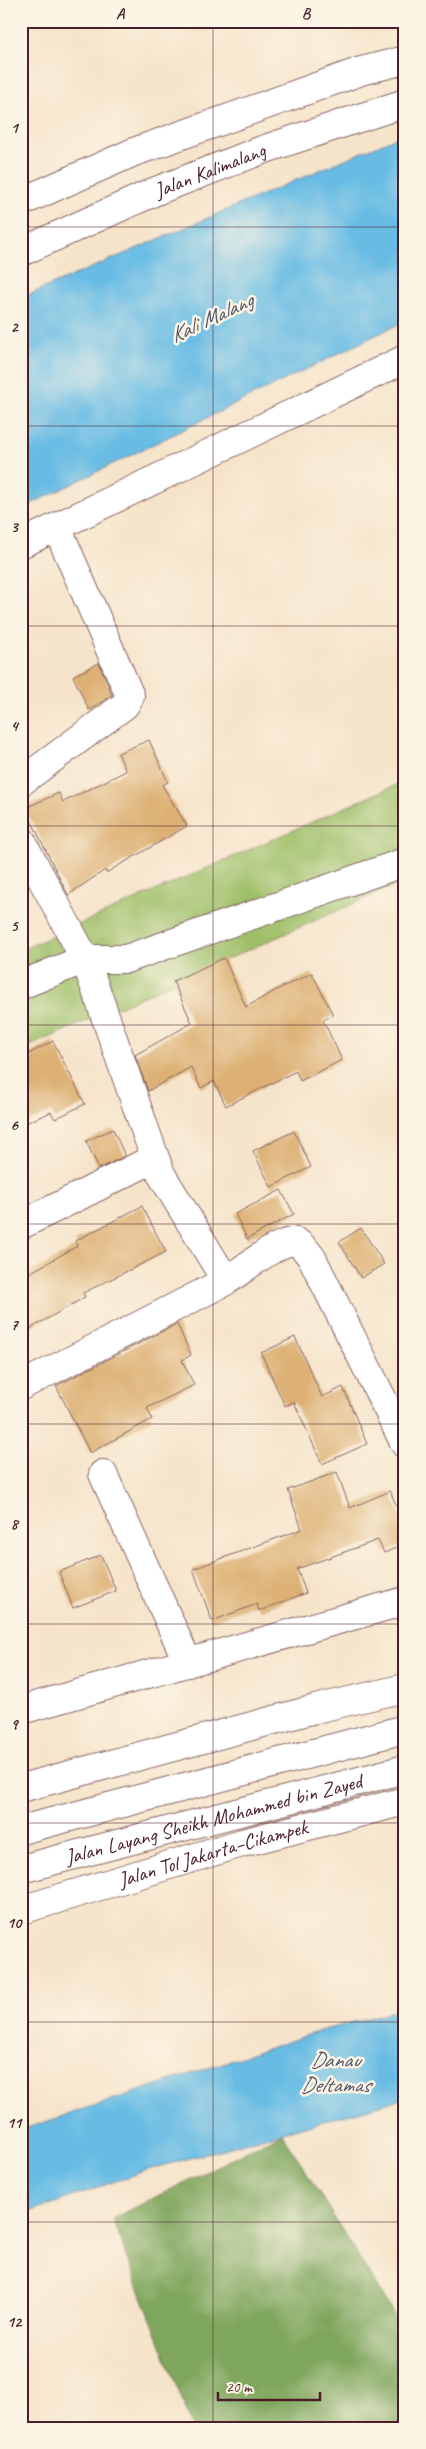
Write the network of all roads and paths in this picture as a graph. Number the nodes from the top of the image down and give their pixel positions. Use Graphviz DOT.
graph roads {
  1 [pos="405,60"];
  2 [pos="405,103"];
  3 [pos="21,202"];
  4 [pos="21,252"];
  5 [pos="405,359"];
  6 [pos="57,527"];
  7 [pos="21,544"];
  8 [pos="21,782"];
  9 [pos="21,840"];
  10 [pos="405,862"];
  11 [pos="85,958"];
  12 [pos="21,985"];
  13 [pos="155,1158"];
  14 [pos="21,1225"];
  15 [pos="226,1281"];
  16 [pos="21,1386"];
  17 [pos="405,1444"];
  18 [pos="104,1474"];
  19 [pos="405,1601"];
  20 [pos="188,1663"];
  21 [pos="405,1688"];
  22 [pos="21,1710"];
  23 [pos="405,1729"];
  24 [pos="405,1769"];
  25 [pos="21,1788"];
  26 [pos="405,1801"];
  27 [pos="21,1830"];
  28 [pos="21,1870"];
  29 [pos="21,1910"];
  1 -- 3 [label="main road, Jalan Kalimalang"];
  2 -- 4 [label="main road, Jalan Kalimalang"];
  5 -- 6 [label="main road"];
  6 -- 7 [label="main road"];
  6 -- 8 [label="main road"];
  9 -- 11 [label="main road"];
  10 -- 11 [label="main road"];
  11 -- 12 [label="main road"];
  11 -- 13 [label="main road"];
  13 -- 14 [label="main road"];
  13 -- 15 [label="main road"];
  15 -- 16 [label="main road"];
  15 -- 17 [label="main road"];
  18 -- 20 [label="main road"];
  19 -- 20 [label="main road"];
  20 -- 22 [label="main road"];
  21 -- 25 [label="main road"];
  23 -- 27 [label="main road, Jalan Layang Sheikh Mohammed bin Zayed"];
  24 -- 28 [label="main road, Jalan Layang Sheikh Mohammed bin Zayed"];
  26 -- 29 [label="main road, Jalan Tol Jakarta–Cikampek"];
}
